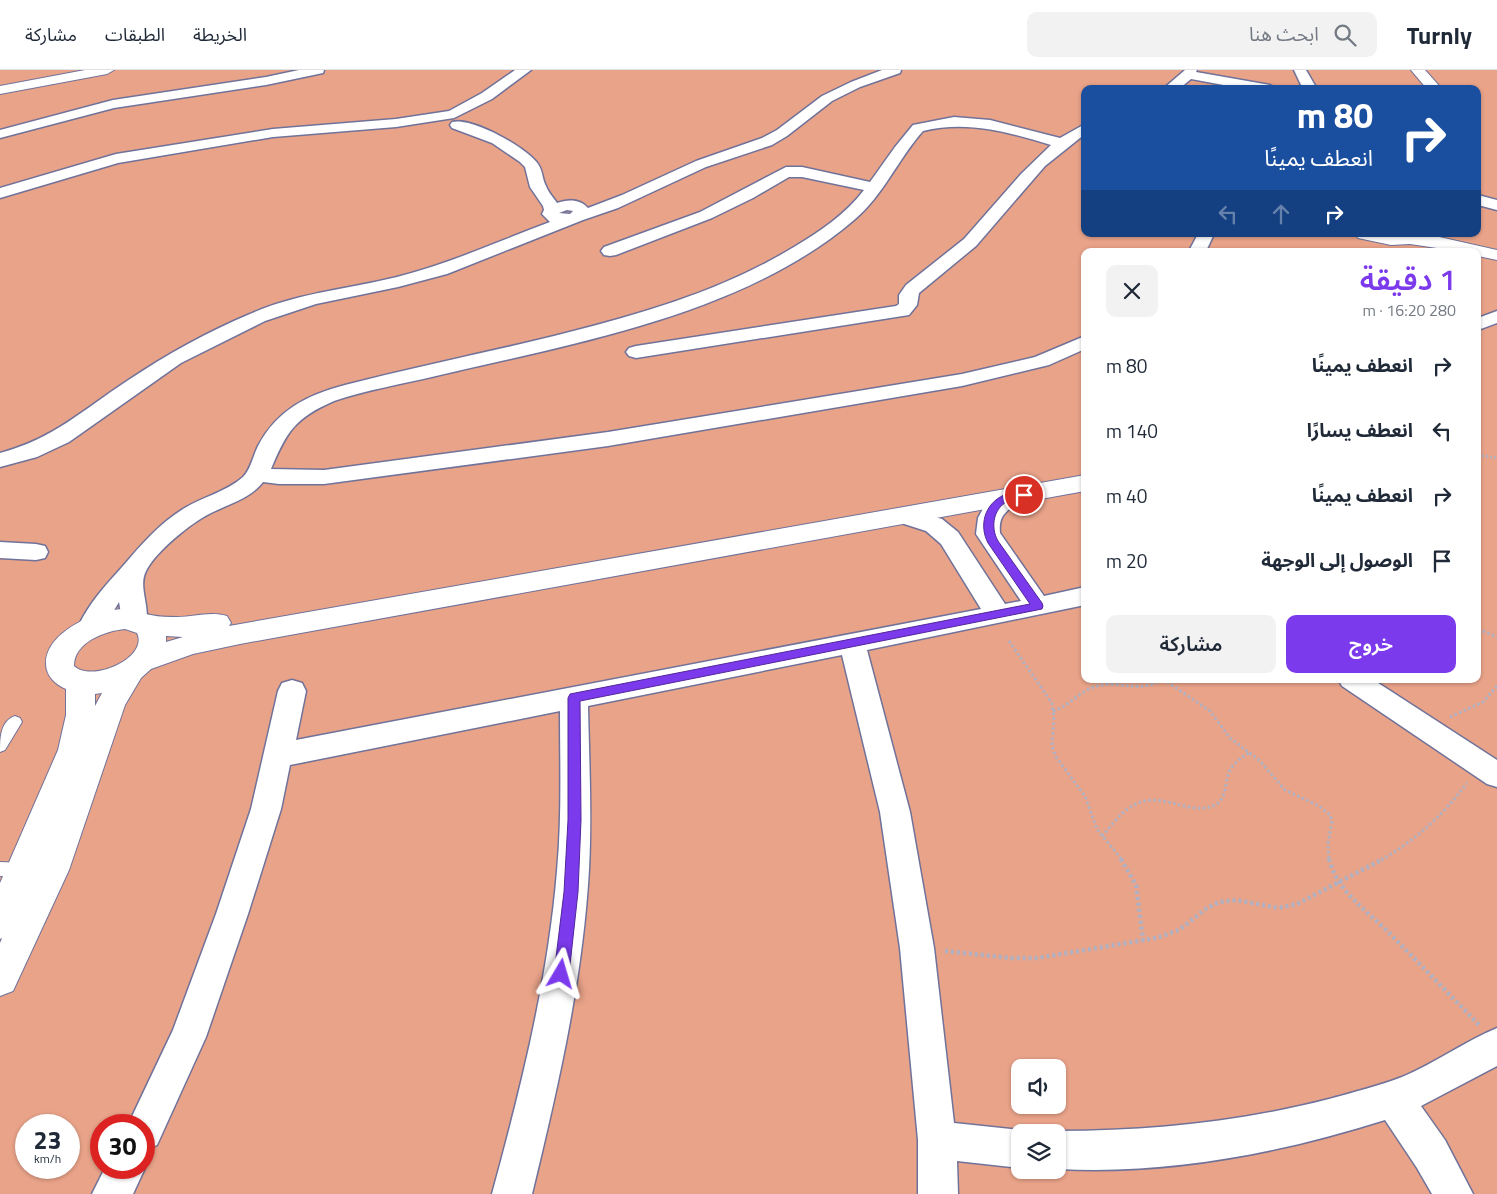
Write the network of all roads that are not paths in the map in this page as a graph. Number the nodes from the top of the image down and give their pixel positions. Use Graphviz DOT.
graph roads {
  1 [pos="81,70"];
  2 [pos="107,70"];
  3 [pos="318,70"];
  4 [pos="525,70"];
  5 [pos="535,70"];
  6 [pos="865,70"];
  7 [pos="895,70"];
  8 [pos="1300,70"];
  9 [pos="1411,71"];
  10 [pos="1190,73"];
  11 [pos="511,82"];
  12 [pos="1175,85"];
  13 [pos="1250,85"];
  14 [pos="1308,85"];
  15 [pos="1416,85"];
  16 [pos="1430,85"];
  17 [pos="0,86"];
  18 [pos="0,90"];
  19 [pos="793,106"];
  20 [pos="473,117"];
  21 [pos="451,120"];
  22 [pos="1081,130"];
  23 [pos="750,132"];
  24 [pos="0,134"];
  25 [pos="1061,143"];
  26 [pos="874,188"];
  27 [pos="0,193"];
  28 [pos="1481,201"];
  29 [pos="1497,205"];
  30 [pos="574,211"];
  31 [pos="551,212"];
  32 [pos="1406,237"];
  33 [pos="1453,237"];
  34 [pos="1357,239"];
  35 [pos="1383,248"];
  36 [pos="1464,248"];
  37 [pos="1497,248"];
  38 [pos="610,251"];
  39 [pos="1481,252"];
  40 [pos="1497,256"];
  41 [pos="1497,308"];
  42 [pos="1481,311"];
  43 [pos="1497,317"];
  44 [pos="1481,323"];
  45 [pos="1081,344"];
  46 [pos="636,352"];
  47 [pos="0,453"];
  48 [pos="0,460"];
  49 [pos="1081,469"];
  50 [pos="258,474"];
  51 [pos="1081,484"];
  52 [pos="1007,498"];
  53 [pos="903,516"];
  54 [pos="0,550"];
  55 [pos="36,552"];
  56 [pos="133,571"];
  57 [pos="1081,597"];
  58 [pos="1038,606"];
  59 [pos="998,614"];
  60 [pos="141,622"];
  61 [pos="91,627"];
  62 [pos="852,643"];
  63 [pos="136,666"];
  64 [pos="80,683"];
  65 [pos="1358,683"];
  66 [pos="292,690"];
  67 [pos="574,698"];
  68 [pos="15,722"];
  69 [pos="0,746"];
  70 [pos="279,755"];
  71 [pos="1487,769"];
  72 [pos="11,870"];
  73 [pos="0,923"];
  74 [pos="0,979"];
  75 [pos="1490,1038"];
  76 [pos="1393,1098"];
  77 [pos="152,1114"];
  78 [pos="937,1140"];
  79 [pos="1011,1148"];
  80 [pos="1066,1150"];
  81 [pos="120,1179"];
  82 [pos="112,1194"];
  83 [pos="512,1194"];
  84 [pos="938,1194"];
  85 [pos="1453,1194"];
  1 -- 17 [label="street"];
  2 -- 18 [label="street"];
  3 -- 24 [label="street"];
  4 -- 11 [label="street"];
  5 -- 11 [label="street"];
  6 -- 19 [label="street"];
  7 -- 30 [label="street"];
  8 -- 14 [label="street"];
  9 -- 15 [label="street"];
  9 -- 16 [label="street"];
  10 -- 12 [label="street"];
  10 -- 13 [label="street"];
  11 -- 20 [label="street"];
  11 -- 21 [label="street"];
  20 -- 21 [label="street"];
  20 -- 30 [label="street"];
  21 -- 27 [label="street"];
  21 -- 31 [label="street"];
  22 -- 25 [label="street"];
  23 -- 30 [label="street"];
  25 -- 26 [label="street"];
  25 -- 46 [label="street"];
  26 -- 38 [label="street"];
  26 -- 50 [label="street"];
  28 -- 29 [label="street"];
  30 -- 31 [label="street"];
  30 -- 48 [label="street"];
  31 -- 47 [label="street"];
  32 -- 34 [label="street"];
  32 -- 35 [label="street"];
  32 -- 36 [label="street"];
  33 -- 37 [label="street"];
  39 -- 40 [label="street"];
  41 -- 42 [label="street"];
  43 -- 44 [label="street"];
  45 -- 50 [label="street"];
  49 -- 60 [label="street"];
  50 -- 56 [label="street"];
  51 -- 52 [label="street"];
  52 -- 53 [label="street"];
  52 -- 58 [label="street"];
  53 -- 59 [label="street"];
  53 -- 63 [label="street"];
  54 -- 55 [label="street"];
  56 -- 60 [label="street"];
  56 -- 61 [label="street"];
  57 -- 58 [label="street"];
  58 -- 59 [label="street"];
  59 -- 62 [label="street"];
  60 -- 61 [label="street"];
  60 -- 63 [label="street"];
  61 -- 64 [label="street"];
  62 -- 67 [label="street"];
  62 -- 78 [label="street"];
  63 -- 64 [label="street"];
  63 -- 74 [label="street"];
  64 -- 72 [label="street"];
  65 -- 71 [label="street"];
  66 -- 70 [label="street"];
  67 -- 70 [label="street"];
  67 -- 83 [label="street"];
  68 -- 69 [label="lane"];
  70 -- 77 [label="street"];
  72 -- 73 [label="street"];
  75 -- 76 [label="street"];
  76 -- 80 [label="street"];
  76 -- 85 [label="street"];
  78 -- 79 [label="street"];
  78 -- 84 [label="street"];
  81 -- 82 [label="street"];
}
